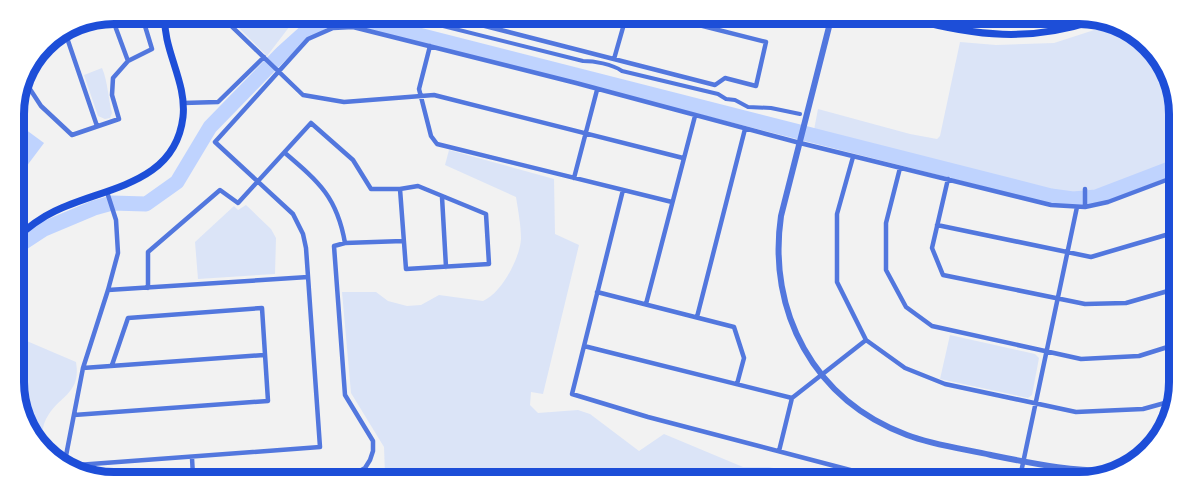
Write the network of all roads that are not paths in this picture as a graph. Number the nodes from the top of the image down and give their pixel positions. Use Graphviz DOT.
graph roads {
  1 [pos="114,24"];
  2 [pos="146,24"];
  3 [pos="164,24"];
  4 [pos="229,24"];
  5 [pos="435,24"];
  6 [pos="477,24"];
  7 [pos="624,24"];
  8 [pos="696,24"];
  9 [pos="713,24"];
  10 [pos="830,24"];
  11 [pos="928,24"];
  12 [pos="1083,24"];
  13 [pos="712,28"];
  14 [pos="67,37"];
  15 [pos="430,46"];
  16 [pos="264,58"];
  17 [pos="614,60"];
  18 [pos="128,61"];
  19 [pos="278,71"];
  20 [pos="28,86"];
  21 [pos="597,90"];
  22 [pos="420,95"];
  23 [pos="183,103"];
  24 [pos="800,114"];
  25 [pos="695,116"];
  26 [pos="98,126"];
  27 [pos="745,129"];
  28 [pos="586,133"];
  29 [pos="801,141"];
  30 [pos="285,153"];
  31 [pos="853,157"];
  32 [pos="683,158"];
  33 [pos="900,168"];
  34 [pos="573,178"];
  35 [pos="948,179"];
  36 [pos="1169,179"];
  37 [pos="258,182"];
  38 [pos="400,189"];
  39 [pos="1085,189"];
  40 [pos="623,190"];
  41 [pos="107,192"];
  42 [pos="442,197"];
  43 [pos="672,202"];
  44 [pos="1085,205"];
  45 [pos="1077,207"];
  46 [pos="937,225"];
  47 [pos="24,231"];
  48 [pos="1169,234"];
  49 [pos="403,241"];
  50 [pos="345,243"];
  51 [pos="1067,254"];
  52 [pos="446,267"];
  53 [pos="308,277"];
  54 [pos="148,288"];
  55 [pos="108,290"];
  56 [pos="1169,291"];
  57 [pos="597,292"];
  58 [pos="1057,298"];
  59 [pos="646,304"];
  60 [pos="697,317"];
  61 [pos="866,340"];
  62 [pos="584,346"];
  63 [pos="1169,347"];
  64 [pos="1046,351"];
  65 [pos="264,355"];
  66 [pos="112,366"];
  67 [pos="83,368"];
  68 [pos="821,374"];
  69 [pos="737,384"];
  70 [pos="792,398"];
  71 [pos="1166,403"];
  72 [pos="1036,404"];
  73 [pos="74,416"];
  74 [pos="779,451"];
  75 [pos="66,458"];
  76 [pos="192,458"];
  77 [pos="1023,461"];
  78 [pos="80,465"];
  79 [pos="1097,470"];
  80 [pos="193,472"];
  81 [pos="358,472"];
  82 [pos="858,472"];
  83 [pos="1021,472"];
  1 -- 18 [label="street"];
  2 -- 18 [label="street"];
  3 -- 23 [label="main road"];
  4 -- 16 [label="street"];
  5 -- 24 [label="street"];
  6 -- 17 [label="street"];
  7 -- 17 [label="street"];
  8 -- 13 [label="street"];
  9 -- 13 [label="street"];
  10 -- 29 [label="street"];
  11 -- 12 [label="main road"];
  13 -- 17 [label="street"];
  14 -- 26 [label="street"];
  15 -- 19 [label="street"];
  15 -- 21 [label="street"];
  15 -- 22 [label="street"];
  16 -- 19 [label="street"];
  16 -- 23 [label="street"];
  18 -- 26 [label="street"];
  19 -- 22 [label="street"];
  19 -- 37 [label="street"];
  20 -- 26 [label="street"];
  21 -- 25 [label="street"];
  21 -- 28 [label="street"];
  22 -- 28 [label="street"];
  22 -- 34 [label="street"];
  23 -- 41 [label="main road"];
  25 -- 27 [label="street"];
  25 -- 32 [label="street"];
  27 -- 29 [label="street"];
  27 -- 60 [label="street"];
  28 -- 32 [label="street"];
  28 -- 34 [label="street"];
  29 -- 31 [label="street"];
  29 -- 68 [label="street"];
  30 -- 37 [label="street"];
  30 -- 38 [label="street"];
  30 -- 50 [label="street"];
  31 -- 33 [label="street"];
  31 -- 61 [label="street"];
  32 -- 43 [label="street"];
  33 -- 35 [label="street"];
  33 -- 64 [label="street"];
  34 -- 40 [label="street"];
  35 -- 45 [label="street"];
  35 -- 46 [label="street"];
  36 -- 44 [label="street"];
  37 -- 53 [label="street"];
  37 -- 54 [label="street"];
  38 -- 42 [label="street"];
  38 -- 49 [label="street"];
  39 -- 44 [label="street"];
  40 -- 43 [label="street"];
  40 -- 57 [label="street"];
  41 -- 47 [label="main road"];
  41 -- 55 [label="street"];
  42 -- 52 [label="street"];
  42 -- 52 [label="street"];
  43 -- 59 [label="street"];
  44 -- 45 [label="street"];
  45 -- 51 [label="street"];
  46 -- 51 [label="street"];
  46 -- 58 [label="street"];
  48 -- 51 [label="street"];
  49 -- 50 [label="street"];
  49 -- 52 [label="street"];
  50 -- 81 [label="street"];
  51 -- 58 [label="street"];
  53 -- 54 [label="street"];
  53 -- 76 [label="street"];
  54 -- 55 [label="street"];
  55 -- 67 [label="street"];
  56 -- 58 [label="street"];
  57 -- 59 [label="street"];
  57 -- 62 [label="street"];
  58 -- 64 [label="street"];
  59 -- 60 [label="street"];
  60 -- 69 [label="street"];
  61 -- 68 [label="street"];
  61 -- 72 [label="street"];
  62 -- 69 [label="street"];
  62 -- 74 [label="street"];
  63 -- 64 [label="street"];
  64 -- 72 [label="street"];
  65 -- 66 [label="street"];
  65 -- 66 [label="street"];
  65 -- 73 [label="street"];
  66 -- 67 [label="street"];
  67 -- 73 [label="street"];
  68 -- 70 [label="street"];
  68 -- 77 [label="street"];
  69 -- 70 [label="street"];
  70 -- 74 [label="street"];
  71 -- 72 [label="street"];
  72 -- 77 [label="street"];
  73 -- 75 [label="street"];
  74 -- 82 [label="street"];
  76 -- 78 [label="street"];
  76 -- 80 [label="street"];
  77 -- 79 [label="street"];
  77 -- 83 [label="street"];
}
